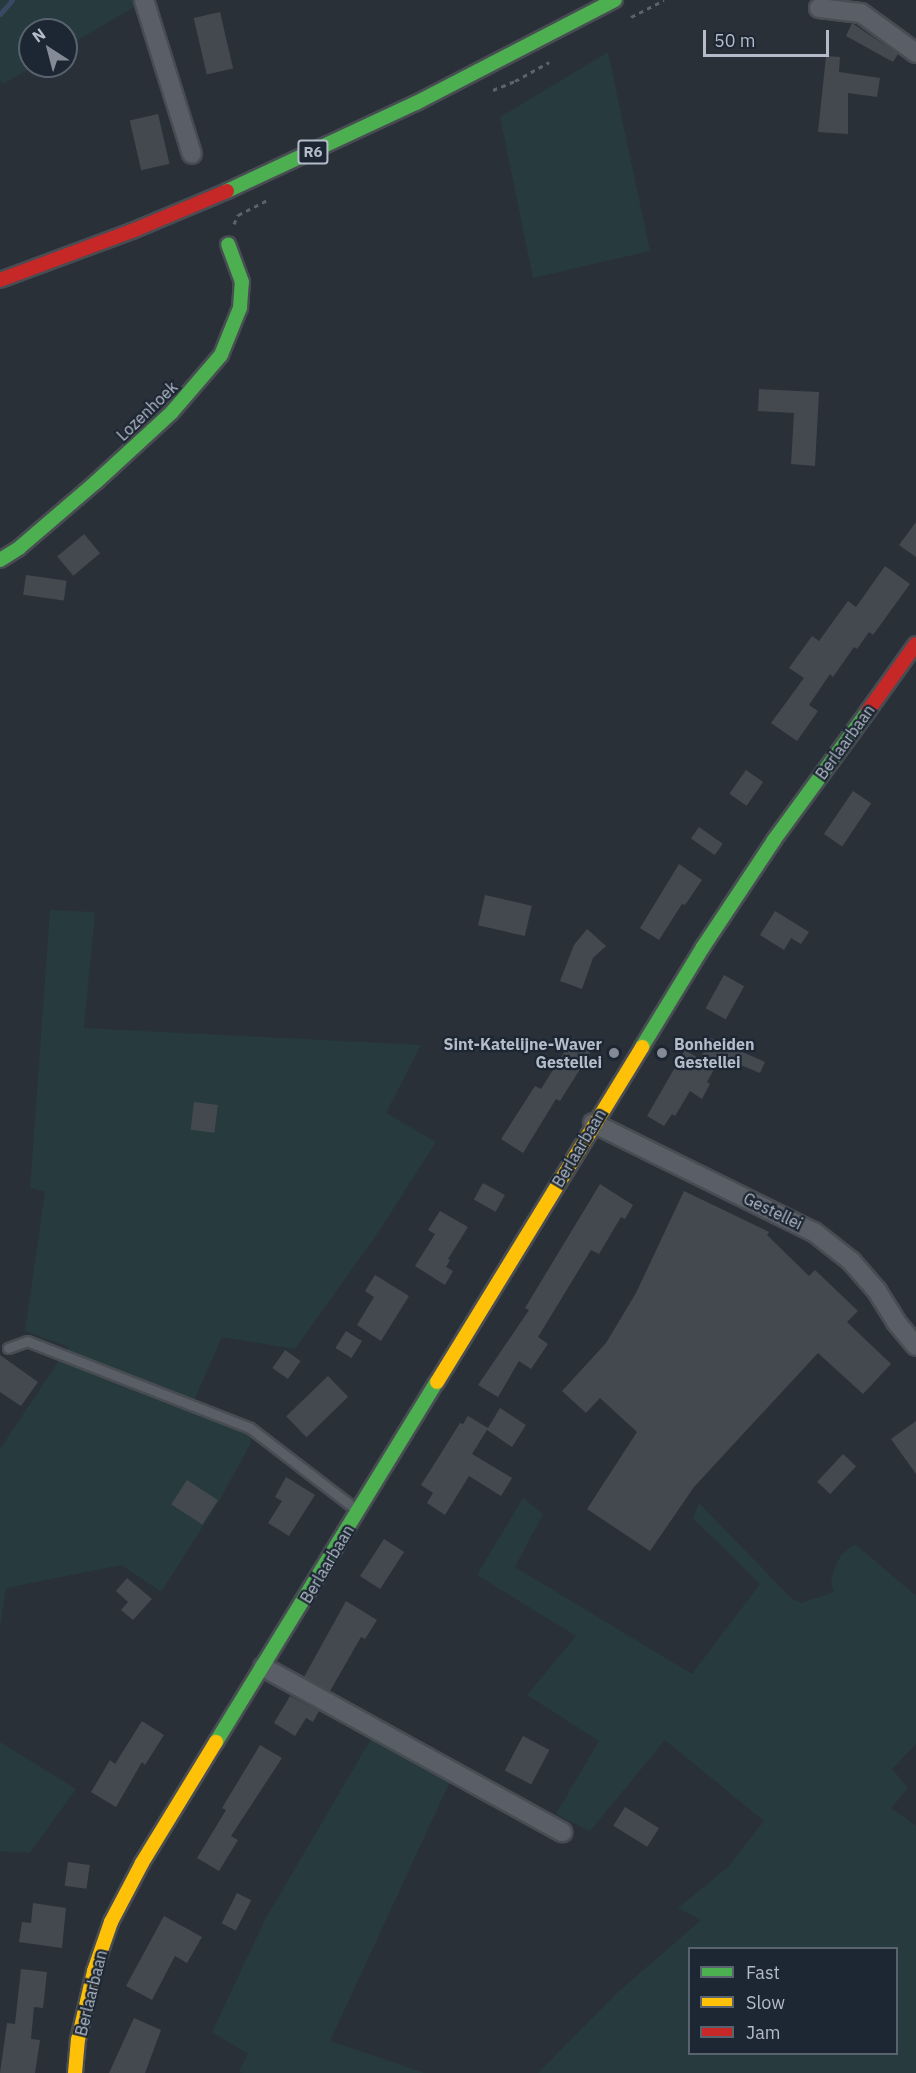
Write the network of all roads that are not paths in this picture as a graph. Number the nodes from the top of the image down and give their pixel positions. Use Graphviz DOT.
graph roads {
  1 [pos="144,0"];
  2 [pos="615,0"];
  3 [pos="819,8"];
  4 [pos="916,53"];
  5 [pos="192,154"];
  6 [pos="228,244"];
  7 [pos="0,280"];
  8 [pos="0,560"];
  9 [pos="916,644"];
  10 [pos="593,1123"];
  11 [pos="916,1346"];
  12 [pos="8,1348"];
  13 [pos="358,1511"];
  14 [pos="263,1668"];
  15 [pos="562,1832"];
  16 [pos="75,2073"];
  1 -- 5 [label="street"];
  2 -- 7 [label="street, R6"];
  3 -- 4 [label="street"];
  6 -- 8 [label="street, Lozenhoek"];
  9 -- 10 [label="street, Berlaarbaan"];
  10 -- 11 [label="street, Gestellei"];
  10 -- 13 [label="street, Berlaarbaan"];
  12 -- 13 [label="lane"];
  13 -- 14 [label="street, Berlaarbaan"];
  14 -- 15 [label="street"];
  14 -- 16 [label="street, Berlaarbaan"];
}
